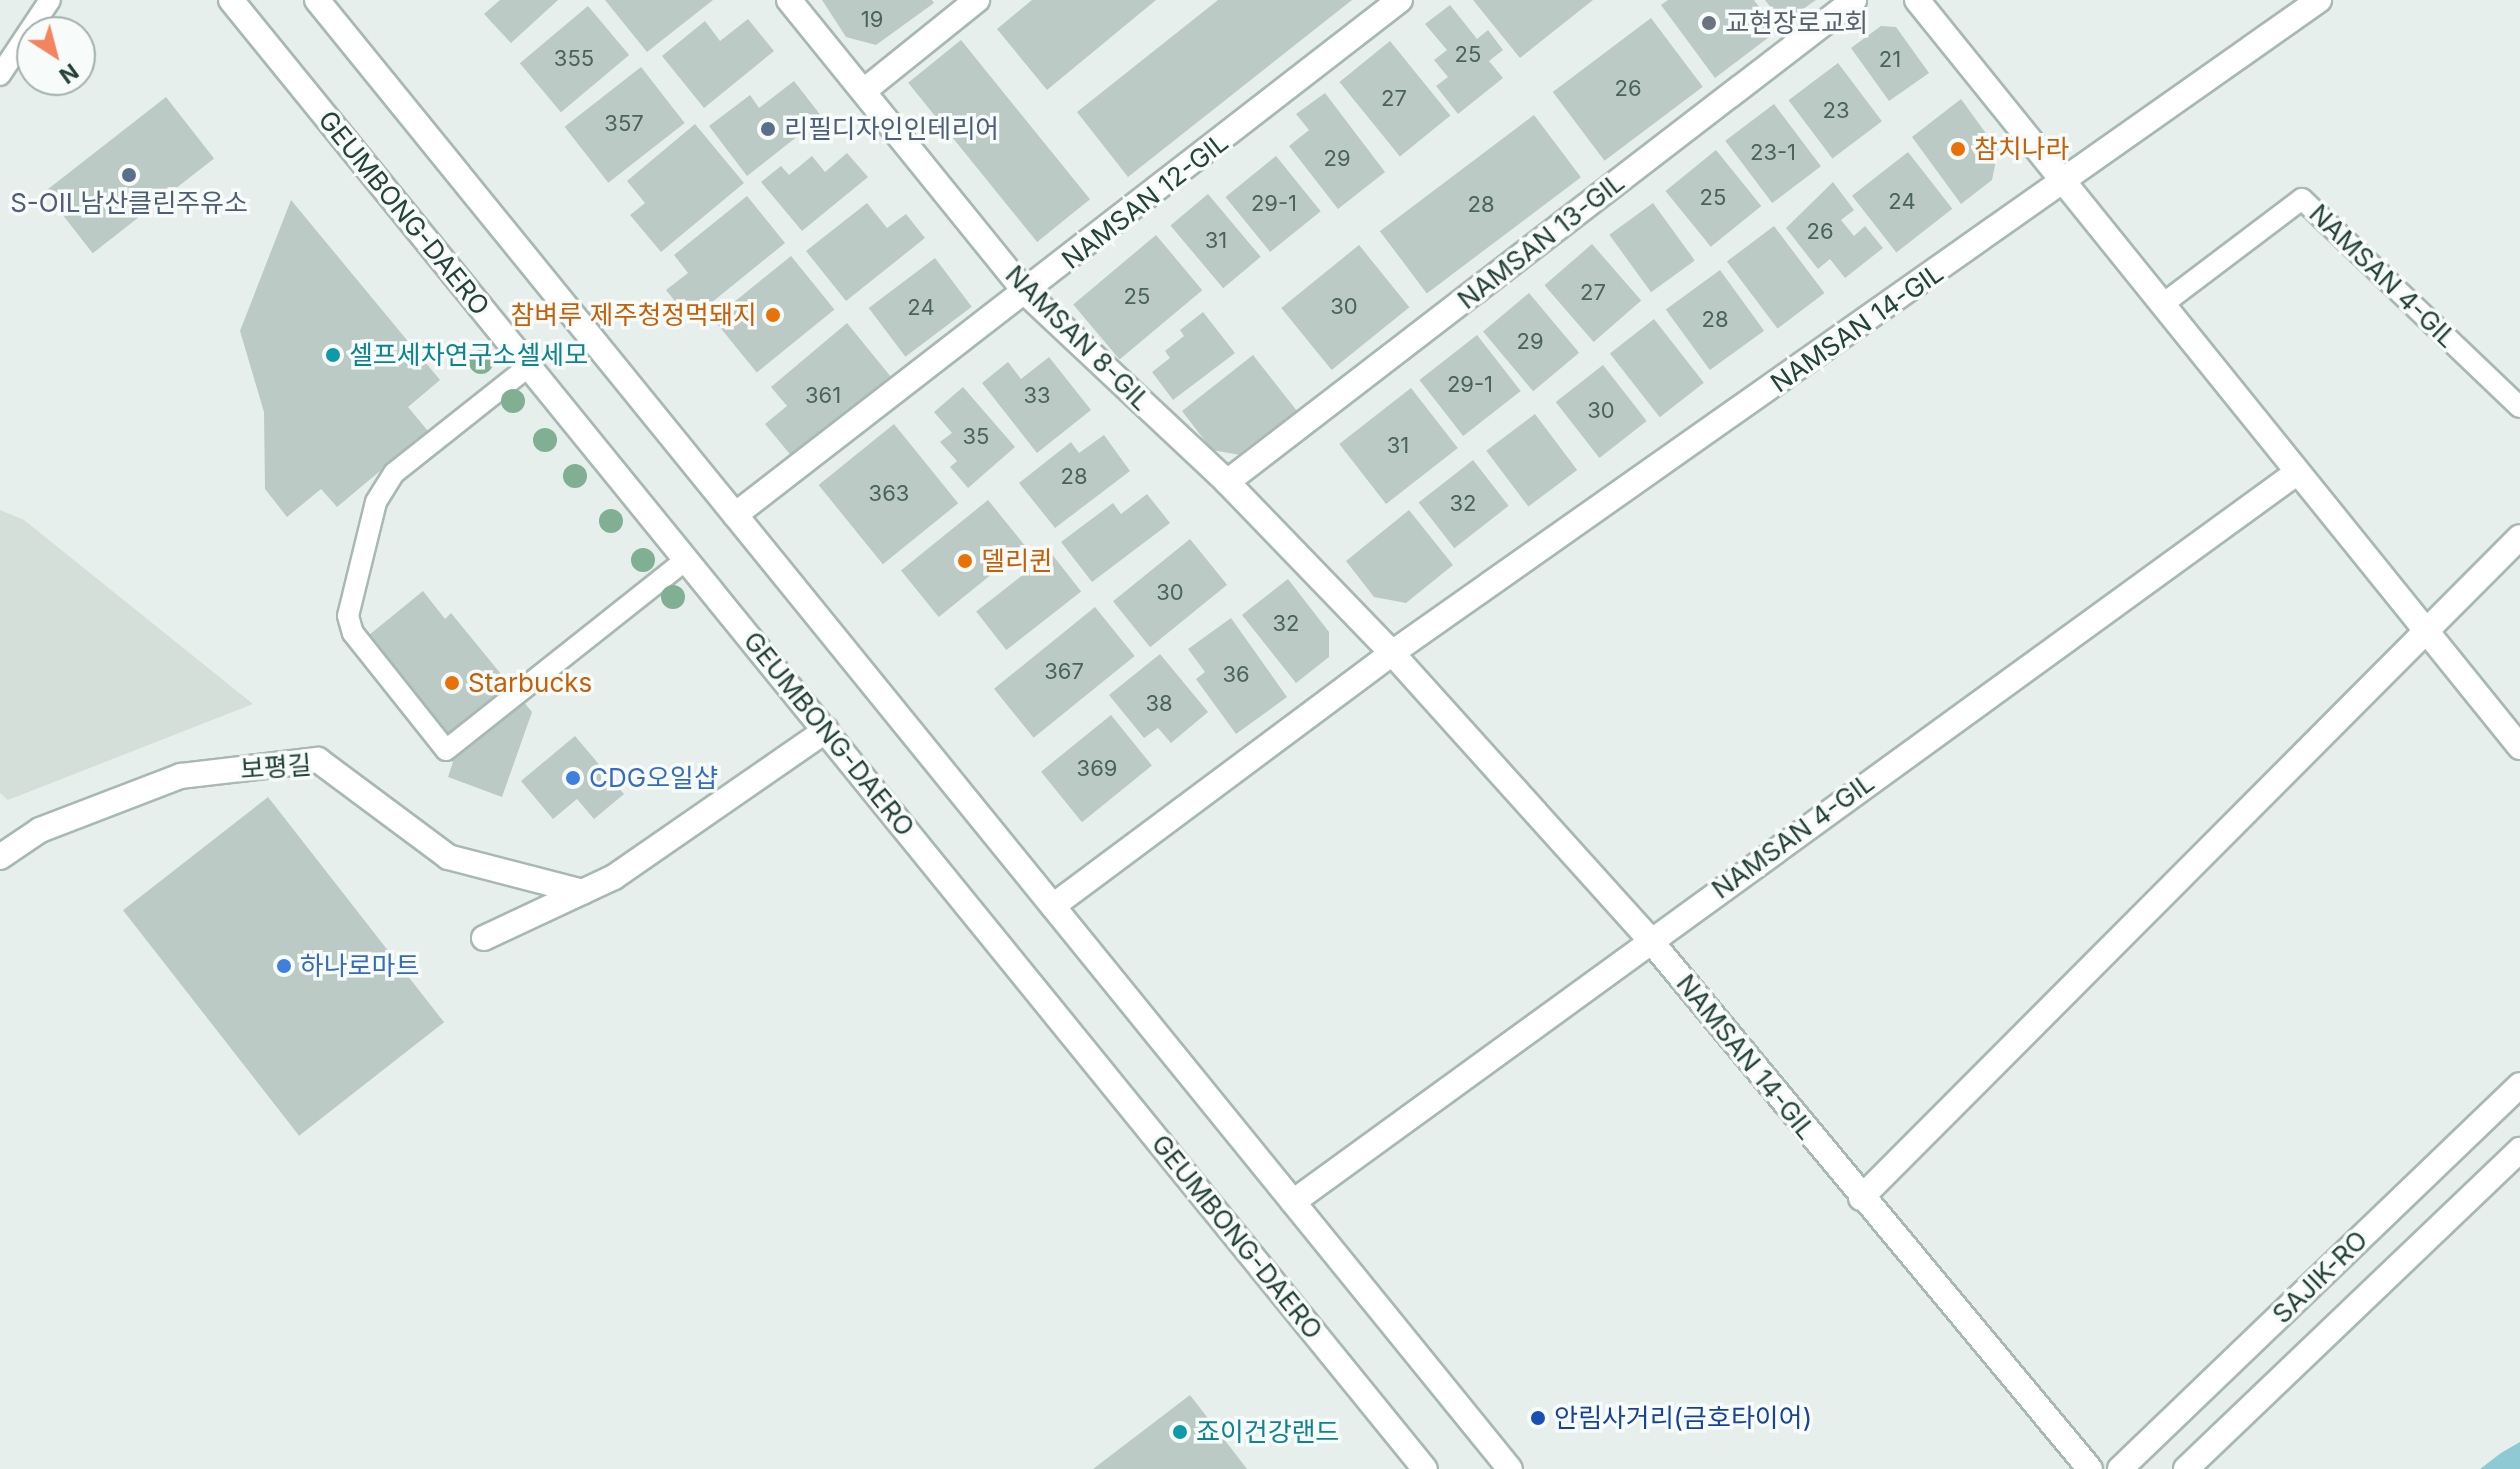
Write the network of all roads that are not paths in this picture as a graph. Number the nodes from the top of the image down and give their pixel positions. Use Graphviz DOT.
graph roads {
  1 [pos="50,0"];
  2 [pos="231,0"];
  3 [pos="317,0"];
  4 [pos="789,0"];
  5 [pos="977,0"];
  6 [pos="1400,0"];
  7 [pos="1854,0"];
  8 [pos="1917,0"];
  9 [pos="2319,0"];
  10 [pos="0,75"];
  11 [pos="865,90"];
  12 [pos="2063,183"];
  13 [pos="1027,294"];
  14 [pos="2163,304"];
  15 [pos="529,366"];
  16 [pos="2520,407"];
  17 [pos="2295,474"];
  18 [pos="1227,482"];
  19 [pos="735,515"];
  20 [pos="2520,537"];
  21 [pos="686,560"];
  22 [pos="2425,632"];
  23 [pos="1392,653"];
  24 [pos="826,730"];
  25 [pos="2520,747"];
  26 [pos="0,857"];
  27 [pos="583,892"];
  28 [pos="1053,906"];
  29 [pos="484,938"];
  30 [pos="1650,940"];
  31 [pos="2520,1085"];
  32 [pos="2520,1150"];
  33 [pos="1861,1198"];
  34 [pos="1293,1202"];
  35 [pos="1425,1469"];
  36 [pos="1510,1469"];
  37 [pos="2090,1469"];
  38 [pos="2120,1469"];
  39 [pos="2186,1469"];
  1 -- 10 [label="lane"];
  2 -- 15 [label="street, GEUMBONG-DAERO"];
  3 -- 19 [label="street"];
  4 -- 11 [label="street, NAMSAN 8-GIL"];
  5 -- 11 [label="street"];
  6 -- 13 [label="street, NAMSAN 12-GIL"];
  7 -- 18 [label="street, NAMSAN 13-GIL"];
  8 -- 12 [label="street"];
  9 -- 12 [label="street, NAMSAN 14-GIL"];
  11 -- 13 [label="street, NAMSAN 8-GIL"];
  12 -- 14 [label="street"];
  12 -- 23 [label="street, NAMSAN 14-GIL"];
  13 -- 18 [label="street, NAMSAN 8-GIL"];
  13 -- 19 [label="street, NAMSAN 12-GIL"];
  14 -- 16 [label="lane, NAMSAN 4-GIL"];
  14 -- 17 [label="street"];
  15 -- 21 [label="street, GEUMBONG-DAERO"];
  15 -- 21 [label="lane"];
  17 -- 22 [label="street"];
  17 -- 30 [label="street, NAMSAN 4-GIL"];
  18 -- 23 [label="street, NAMSAN 8-GIL"];
  19 -- 28 [label="street"];
  20 -- 22 [label="street"];
  21 -- 24 [label="street, GEUMBONG-DAERO"];
  22 -- 25 [label="street"];
  22 -- 33 [label="street"];
  23 -- 28 [label="street, NAMSAN 14-GIL"];
  23 -- 30 [label="street, NAMSAN 14-GIL"];
  24 -- 27 [label="street"];
  24 -- 35 [label="street, GEUMBONG-DAERO"];
  26 -- 27 [label="street, 보평길"];
  27 -- 29 [label="street"];
  28 -- 34 [label="street"];
  30 -- 33 [label="street, NAMSAN 14-GIL"];
  30 -- 34 [label="street, NAMSAN 4-GIL"];
  31 -- 38 [label="street, SAJIK-RO"];
  32 -- 39 [label="street, SAJIK-RO"];
  33 -- 37 [label="street, NAMSAN 14-GIL"];
  34 -- 36 [label="street"];
}
